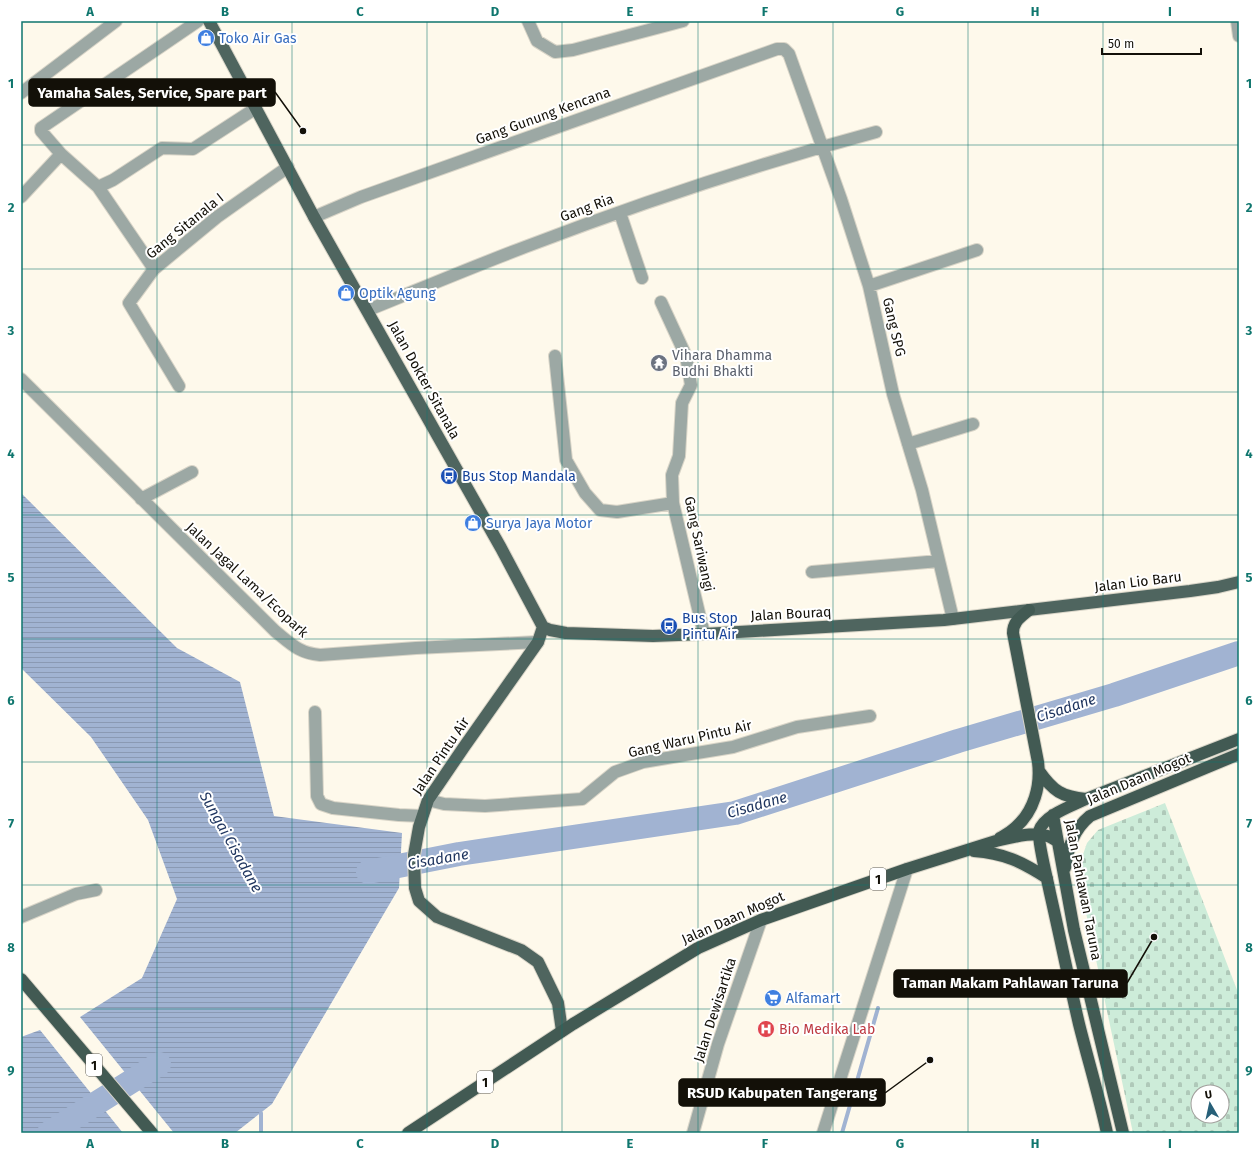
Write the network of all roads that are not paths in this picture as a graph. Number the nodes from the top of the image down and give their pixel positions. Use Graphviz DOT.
graph roads {
  1 [pos="116,21"];
  2 [pos="198,21"];
  3 [pos="209,21"];
  4 [pos="528,21"];
  5 [pos="683,21"];
  6 [pos="1237,21"];
  7 [pos="1239,36"];
  8 [pos="784,49"];
  9 [pos="21,93"];
  10 [pos="256,108"];
  11 [pos="876,132"];
  12 [pos="822,146"];
  13 [pos="61,154"];
  14 [pos="288,167"];
  15 [pos="98,187"];
  16 [pos="21,197"];
  17 [pos="620,213"];
  18 [pos="314,217"];
  19 [pos="978,250"];
  20 [pos="154,269"];
  21 [pos="642,278"];
  22 [pos="869,286"];
  23 [pos="661,302"];
  24 [pos="368,310"];
  25 [pos="555,356"];
  26 [pos="21,379"];
  27 [pos="179,386"];
  28 [pos="973,424"];
  29 [pos="908,444"];
  30 [pos="192,472"];
  31 [pos="141,499"];
  32 [pos="673,503"];
  33 [pos="939,561"];
  34 [pos="812,572"];
  35 [pos="1239,582"];
  36 [pos="1035,609"];
  37 [pos="953,619"];
  38 [pos="543,627"];
  39 [pos="566,633"];
  40 [pos="704,634"];
  41 [pos="538,642"];
  42 [pos="315,712"];
  43 [pos="870,716"];
  44 [pos="1239,739"];
  45 [pos="1239,754"];
  46 [pos="1038,766"];
  47 [pos="1086,799"];
  48 [pos="428,800"];
  49 [pos="1053,815"];
  50 [pos="421,821"];
  51 [pos="1039,835"];
  52 [pos="996,841"];
  53 [pos="1058,842"];
  54 [pos="966,850"];
  55 [pos="908,869"];
  56 [pos="1064,875"];
  57 [pos="1047,878"];
  58 [pos="96,890"];
  59 [pos="21,917"];
  60 [pos="761,920"];
  61 [pos="21,979"];
  62 [pos="562,1030"];
  63 [pos="152,1133"];
  64 [pos="408,1133"];
  65 [pos="693,1133"];
  66 [pos="823,1133"];
  67 [pos="1107,1133"];
  68 [pos="1123,1133"];
  1 -- 9 [label="street"];
  2 -- 13 [label="street"];
  3 -- 10 [label="main road, Jalan Dokter Sitanala"];
  4 -- 5 [label="street"];
  6 -- 7 [label="street"];
  8 -- 12 [label="street, Gang SPG"];
  8 -- 18 [label="street, Gang Gunung Kencana"];
  10 -- 14 [label="main road, Jalan Dokter Sitanala"];
  10 -- 15 [label="street"];
  11 -- 12 [label="street, Gang Ria"];
  12 -- 17 [label="street, Gang Ria"];
  12 -- 22 [label="street, Gang SPG"];
  13 -- 15 [label="street"];
  13 -- 16 [label="street"];
  14 -- 18 [label="main road, Jalan Dokter Sitanala"];
  14 -- 20 [label="street, Gang Sitanala I"];
  15 -- 20 [label="street"];
  17 -- 21 [label="street"];
  17 -- 24 [label="street, Gang Ria"];
  18 -- 24 [label="main road, Jalan Dokter Sitanala"];
  19 -- 22 [label="street"];
  20 -- 27 [label="street, Gang Sitanala I"];
  22 -- 29 [label="street, Gang SPG"];
  23 -- 32 [label="street, Gang Sariwangi"];
  24 -- 38 [label="main road, Jalan Dokter Sitanala"];
  25 -- 32 [label="street"];
  26 -- 31 [label="street, Jalan Jagal Lama/Ecopark"];
  28 -- 29 [label="street"];
  29 -- 33 [label="street, Gang SPG"];
  30 -- 31 [label="street"];
  31 -- 41 [label="street, Jalan Jagal Lama/Ecopark"];
  32 -- 40 [label="street, Gang Sariwangi"];
  33 -- 34 [label="street"];
  33 -- 37 [label="street, Gang SPG"];
  35 -- 36 [label="main road, Jalan Lio Baru"];
  36 -- 37 [label="main road, Jalan Bouraq"];
  36 -- 46 [label="highway"];
  37 -- 40 [label="main road, Jalan Bouraq"];
  38 -- 39 [label="main road, Jalan Bouraq"];
  38 -- 41 [label="main road, Jalan Pintu Air"];
  39 -- 40 [label="main road, Jalan Bouraq"];
  39 -- 41 [label="main road"];
  41 -- 48 [label="main road, Jalan Pintu Air"];
  42 -- 50 [label="street"];
  43 -- 48 [label="street, Gang Waru Pintu Air"];
  44 -- 47 [label="highway, Jalan Daan Mogot"];
  45 -- 56 [label="highway, Jalan Daan Mogot"];
  46 -- 47 [label="highway"];
  46 -- 52 [label="highway"];
  47 -- 49 [label="highway, Jalan Daan Mogot"];
  48 -- 50 [label="main road, Jalan Pintu Air"];
  49 -- 51 [label="highway, Jalan Daan Mogot"];
  49 -- 53 [label="highway, Jalan Pahlawan Taruna"];
  50 -- 62 [label="main road, Jalan Pintu Air"];
  51 -- 52 [label="highway, Jalan Daan Mogot / 1"];
  51 -- 53 [label="highway, Jalan Daan Mogot / 1"];
  51 -- 57 [label="highway"];
  52 -- 54 [label="highway, Jalan Daan Mogot / 1"];
  53 -- 56 [label="highway, Jalan Pahlawan Taruna"];
  54 -- 55 [label="highway, Jalan Daan Mogot / 1"];
  54 -- 57 [label="highway"];
  55 -- 60 [label="highway, Jalan Daan Mogot / 1"];
  55 -- 66 [label="street"];
  56 -- 68 [label="highway, Jalan Pahlawan Taruna"];
  57 -- 67 [label="highway"];
  58 -- 59 [label="street"];
  60 -- 62 [label="highway, Jalan Daan Mogot / 1"];
  60 -- 65 [label="street, Jalan Dewisartika"];
  61 -- 63 [label="highway, 1"];
  62 -- 64 [label="highway, Jalan Daan Mogot / 1"];
}
